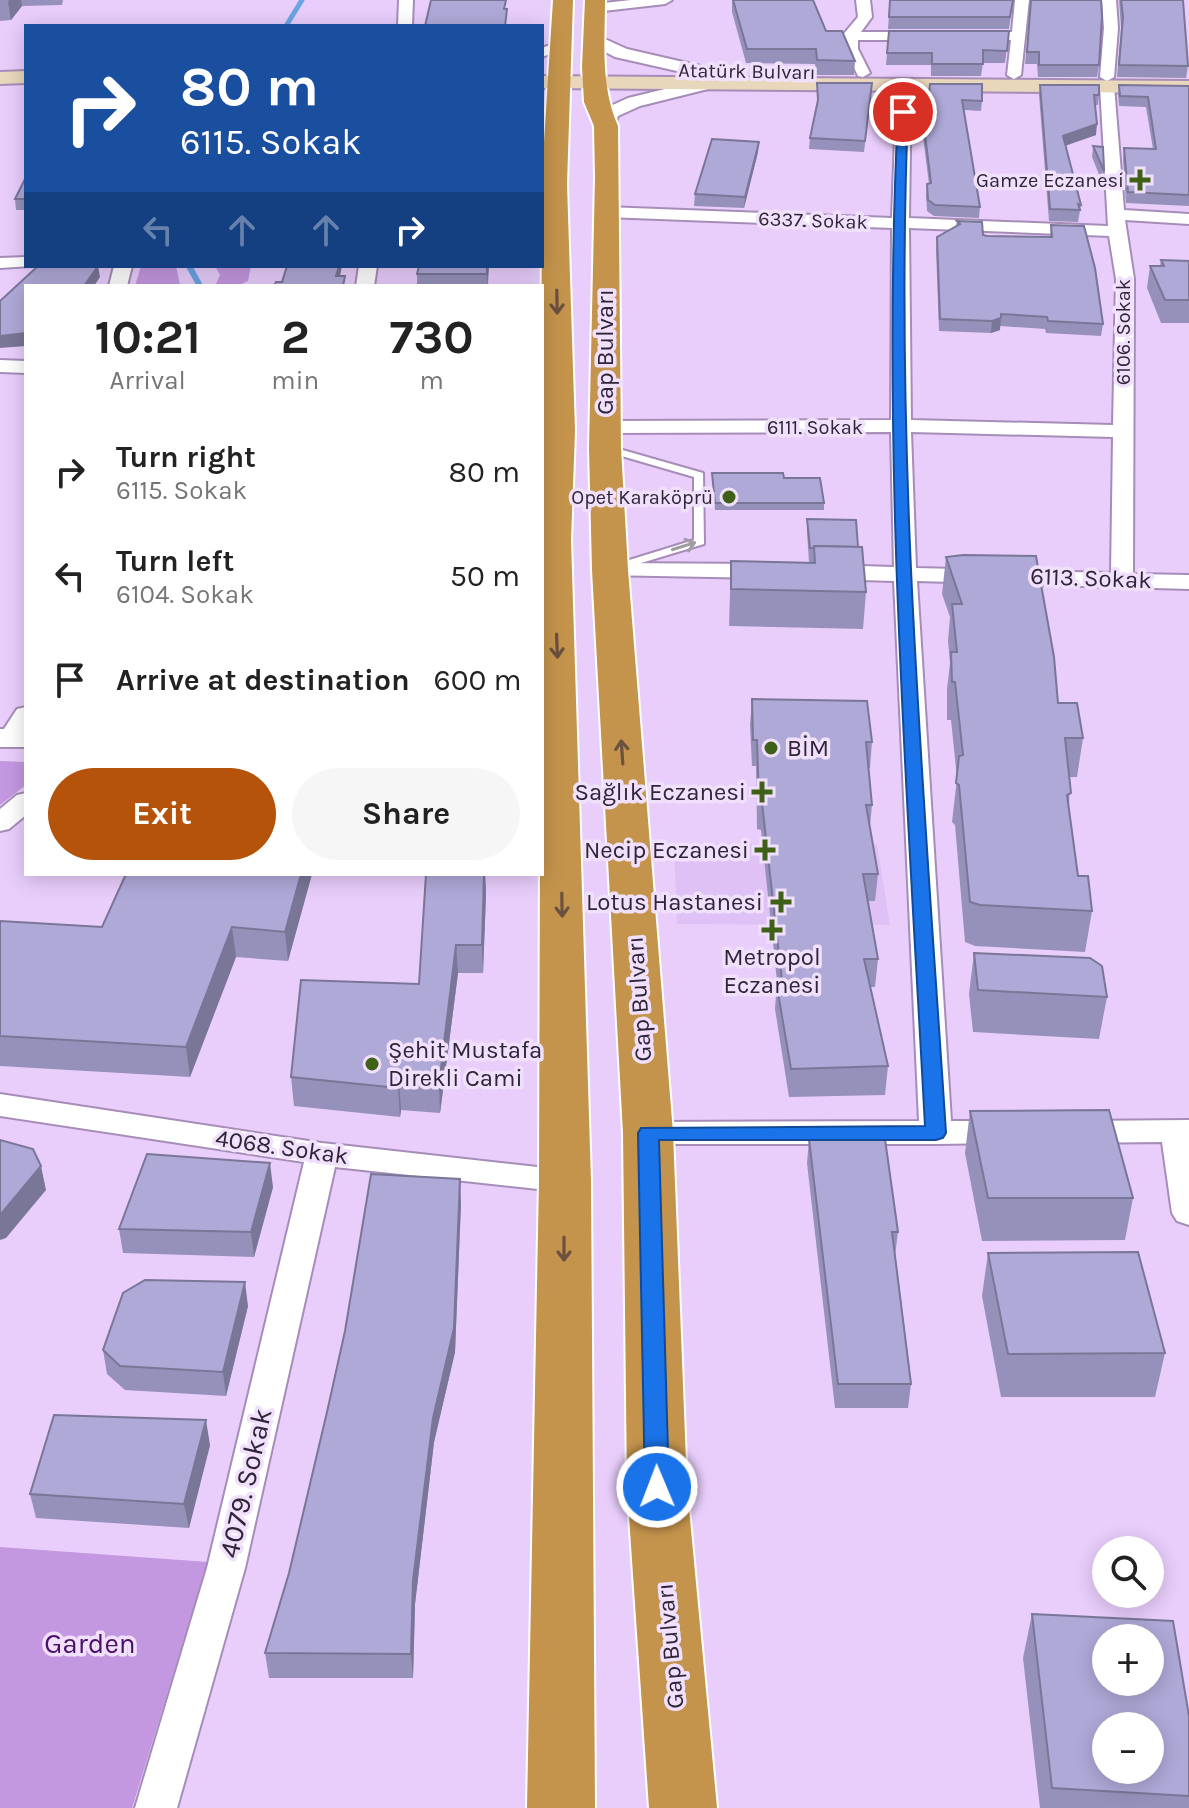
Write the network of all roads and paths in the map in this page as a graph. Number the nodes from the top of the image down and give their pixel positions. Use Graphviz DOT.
graph roads {
  1 [pos="406,0"];
  2 [pos="665,0"];
  3 [pos="863,0"];
  4 [pos="1022,0"];
  5 [pos="1109,0"];
  6 [pos="405,24"];
  7 [pos="849,36"];
  8 [pos="1018,36"];
  9 [pos="573,56"];
  10 [pos="0,68"];
  11 [pos="24,68"];
  12 [pos="863,73"];
  13 [pos="1014,75"];
  14 [pos="1189,76"];
  15 [pos="24,77"];
  16 [pos="705,77"];
  17 [pos="0,78"];
  18 [pos="1107,81"];
  19 [pos="904,84"];
  20 [pos="1189,87"];
  21 [pos="606,212"];
  22 [pos="1189,219"];
  23 [pos="1117,223"];
  24 [pos="898,224"];
  25 [pos="24,262"];
  26 [pos="0,263"];
  27 [pos="0,366"];
  28 [pos="24,367"];
  29 [pos="899,426"];
  30 [pos="551,431"];
  31 [pos="1121,431"];
  32 [pos="605,437"];
  33 [pos="610,570"];
  34 [pos="903,573"];
  35 [pos="1122,578"];
  36 [pos="1189,582"];
  37 [pos="551,752"];
  38 [pos="24,803"];
  39 [pos="0,823"];
  40 [pos="0,1105"];
  41 [pos="1183,1131"];
  42 [pos="648,1133"];
  43 [pos="936,1133"];
  44 [pos="322,1154"];
  45 [pos="565,1181"];
  46 [pos="1189,1213"];
  47 [pos="156,1808"];
  48 [pos="561,1808"];
  49 [pos="683,1808"];
  1 -- 6 [label="street"];
  2 -- 9 [label="street"];
  3 -- 7 [label="street"];
  4 -- 8 [label="street"];
  5 -- 18 [label="street, 6106. Sokak"];
  7 -- 8 [label="street"];
  7 -- 12 [label="street"];
  8 -- 13 [label="street"];
  9 -- 16 [label="main road, Atatürk Bulvarı"];
  9 -- 16 [label="street"];
  9 -- 16 [label="street"];
  9 -- 21 [label="highway, Gap Bulvarı"];
  9 -- 30 [label="highway, Gap Bulvarı, one-way"];
  10 -- 11 [label="main road"];
  12 -- 13 [label="main road, Atatürk Bulvarı"];
  12 -- 16 [label="main road, Atatürk Bulvarı"];
  13 -- 18 [label="main road, Atatürk Bulvarı"];
  14 -- 18 [label="main road, Atatürk Bulvarı"];
  15 -- 17 [label="main road"];
  16 -- 19 [label="main road, Atatürk Bulvarı"];
  18 -- 19 [label="main road, Atatürk Bulvarı"];
  18 -- 20 [label="main road, Atatürk Bulvarı"];
  18 -- 23 [label="street, 6106. Sokak"];
  19 -- 24 [label="street"];
  21 -- 24 [label="street, 6337. Sokak"];
  21 -- 32 [label="highway, Gap Bulvarı"];
  22 -- 23 [label="street, 6337. Sokak"];
  23 -- 24 [label="street, 6337. Sokak"];
  23 -- 31 [label="street, 6106. Sokak"];
  24 -- 29 [label="street"];
  25 -- 26 [label="street"];
  27 -- 28 [label="street"];
  29 -- 31 [label="street, 6111. Sokak"];
  29 -- 32 [label="street, 6111. Sokak"];
  29 -- 34 [label="street"];
  30 -- 37 [label="highway, Gap Bulvarı, one-way"];
  31 -- 35 [label="street, 6106. Sokak"];
  32 -- 33 [label="highway, Gap Bulvarı"];
  33 -- 32 [label="lane, one-way"];
  33 -- 34 [label="street, 6113. Sokak"];
  42 -- 33 [label="highway, Gap Bulvarı, one-way"];
  34 -- 35 [label="street, 6113. Sokak"];
  34 -- 43 [label="street"];
  35 -- 36 [label="street, 6113. Sokak"];
  37 -- 45 [label="highway, Gap Bulvarı, one-way"];
  38 -- 39 [label="street"];
  40 -- 44 [label="street, 4068. Sokak"];
  41 -- 43 [label="street"];
  41 -- 46 [label="street"];
  42 -- 43 [label="street"];
  42 -- 49 [label="highway, Gap Bulvarı"];
  44 -- 45 [label="street, 4068. Sokak"];
  44 -- 47 [label="street, 4079. Sokak"];
  45 -- 48 [label="highway, Gap Bulvarı, one-way"];
}
